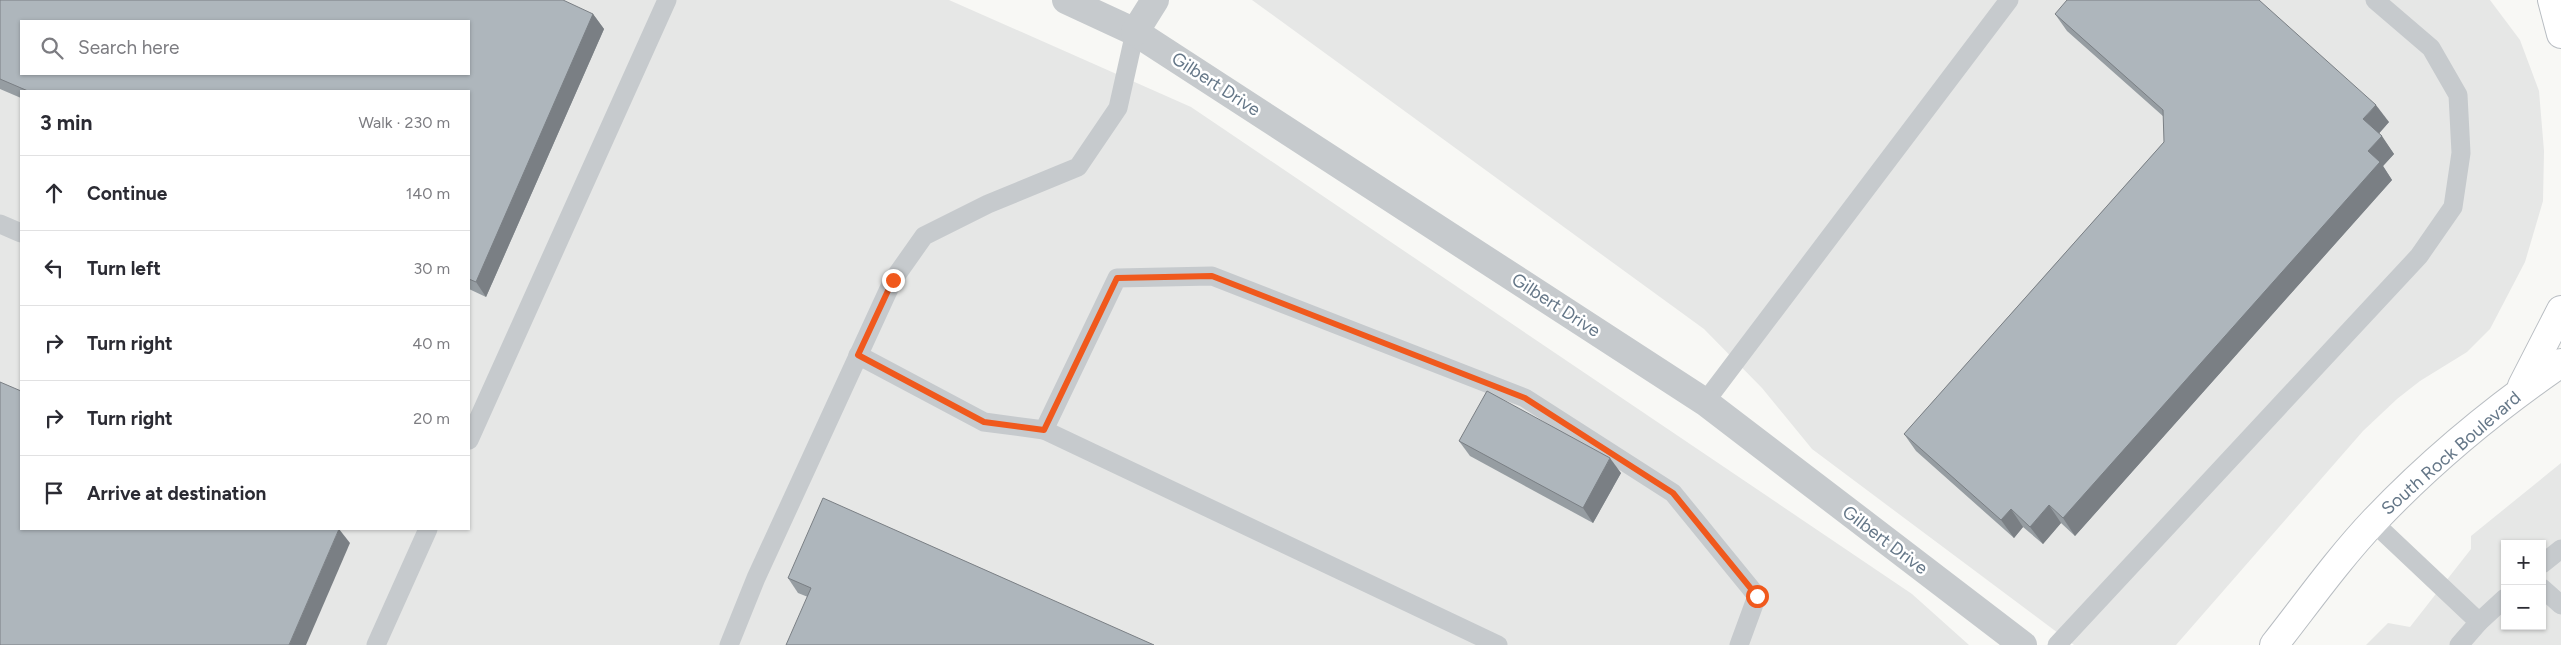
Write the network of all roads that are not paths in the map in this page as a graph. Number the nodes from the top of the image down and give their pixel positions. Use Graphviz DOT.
graph roads {
  1 [pos="668,0"];
  2 [pos="1066,0"];
  3 [pos="1155,0"];
  4 [pos="2009,0"];
  5 [pos="2375,0"];
  6 [pos="2552,0"];
  7 [pos="1135,32"];
  8 [pos="2561,34"];
  9 [pos="0,224"];
  10 [pos="20,233"];
  11 [pos="2561,310"];
  12 [pos="858,355"];
  13 [pos="2561,363"];
  14 [pos="2518,392"];
  15 [pos="1705,402"];
  16 [pos="1044,430"];
  17 [pos="470,435"];
  18 [pos="2373,522"];
  19 [pos="428,530"];
  20 [pos="2561,549"];
  21 [pos="2546,561"];
  22 [pos="2546,592"];
  23 [pos="2501,602"];
  24 [pos="2561,605"];
  25 [pos="2479,622"];
  26 [pos="376,645"];
  27 [pos="729,645"];
  28 [pos="1498,645"];
  29 [pos="1738,645"];
  30 [pos="2023,645"];
  31 [pos="2057,645"];
  32 [pos="2274,645"];
  33 [pos="2459,645"];
  1 -- 17 [label="lane"];
  2 -- 7 [label="street, Gilbert Drive"];
  3 -- 7 [label="street"];
  4 -- 15 [label="lane"];
  5 -- 31 [label="lane"];
  6 -- 8 [label="main road"];
  7 -- 12 [label="lane"];
  7 -- 15 [label="street, Gilbert Drive"];
  9 -- 10 [label="lane"];
  11 -- 14 [label="main road"];
  12 -- 16 [label="lane"];
  12 -- 27 [label="lane"];
  13 -- 14 [label="main road, South Rock Boulevard"];
  14 -- 18 [label="main road, South Rock Boulevard"];
  15 -- 30 [label="street, Gilbert Drive"];
  16 -- 28 [label="lane"];
  16 -- 29 [label="lane"];
  18 -- 25 [label="lane"];
  18 -- 32 [label="main road, South Rock Boulevard"];
  19 -- 26 [label="lane"];
  20 -- 21 [label="lane"];
  22 -- 24 [label="lane"];
  23 -- 25 [label="lane"];
  25 -- 33 [label="lane"];
}
